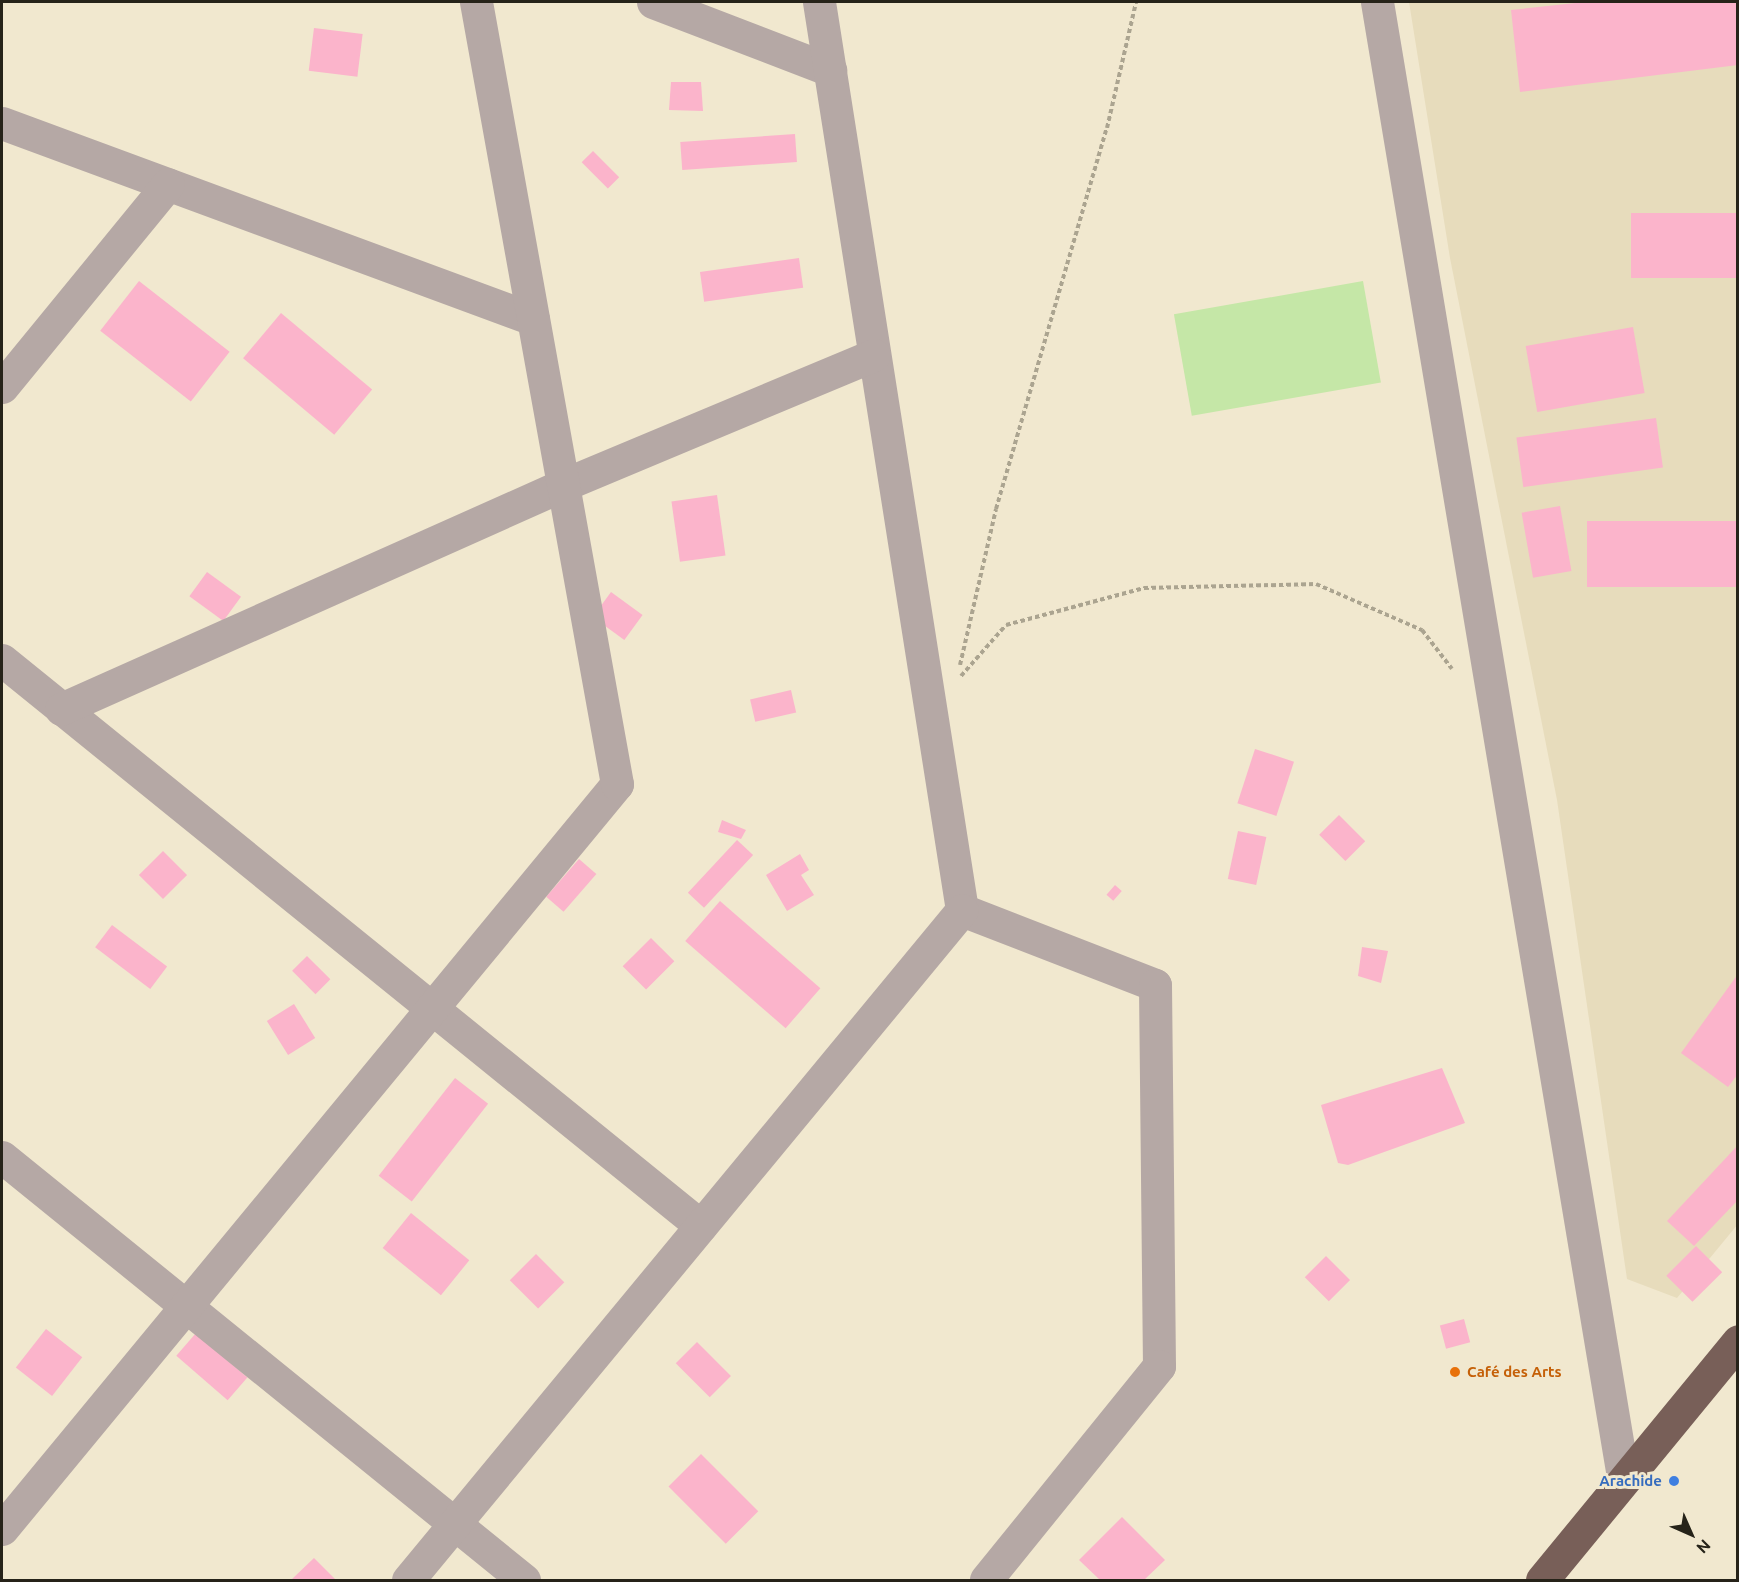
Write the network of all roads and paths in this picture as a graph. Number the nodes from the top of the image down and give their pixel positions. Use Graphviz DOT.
graph roads {
  1 [pos="476,2"];
  2 [pos="653,2"];
  3 [pos="819,2"];
  4 [pos="1136,2"];
  5 [pos="1377,2"];
  6 [pos="830,70"];
  7 [pos="2,123"];
  8 [pos="168,184"];
  9 [pos="533,319"];
  10 [pos="874,355"];
  11 [pos="2,387"];
  12 [pos="563,485"];
  13 [pos="2,660"];
  14 [pos="1457,675"];
  15 [pos="61,710"];
  16 [pos="962,910"];
  17 [pos="428,1011"];
  18 [pos="2,1157"];
  19 [pos="701,1226"];
  20 [pos="184,1305"];
  21 [pos="1737,1341"];
  22 [pos="1623,1478"];
  23 [pos="454,1525"];
  24 [pos="2,1529"];
  25 [pos="408,1581"];
  26 [pos="524,1581"];
  27 [pos="986,1581"];
  28 [pos="1542,1581"];
  1 -- 9 [label="street"];
  2 -- 6 [label="street"];
  3 -- 6 [label="street"];
  4 -- 14 [label="path"];
  5 -- 22 [label="street"];
  6 -- 10 [label="street"];
  7 -- 8 [label="street"];
  8 -- 9 [label="street"];
  8 -- 11 [label="street"];
  9 -- 12 [label="street"];
  10 -- 12 [label="street"];
  10 -- 16 [label="street"];
  12 -- 15 [label="street"];
  12 -- 17 [label="street"];
  13 -- 15 [label="street"];
  15 -- 17 [label="street"];
  16 -- 19 [label="street"];
  16 -- 27 [label="street"];
  17 -- 19 [label="street"];
  17 -- 20 [label="street"];
  18 -- 20 [label="street"];
  19 -- 23 [label="street"];
  20 -- 23 [label="street"];
  20 -- 24 [label="street"];
  21 -- 22 [label="highway"];
  22 -- 28 [label="highway"];
  23 -- 25 [label="street"];
  23 -- 26 [label="street"];
}
